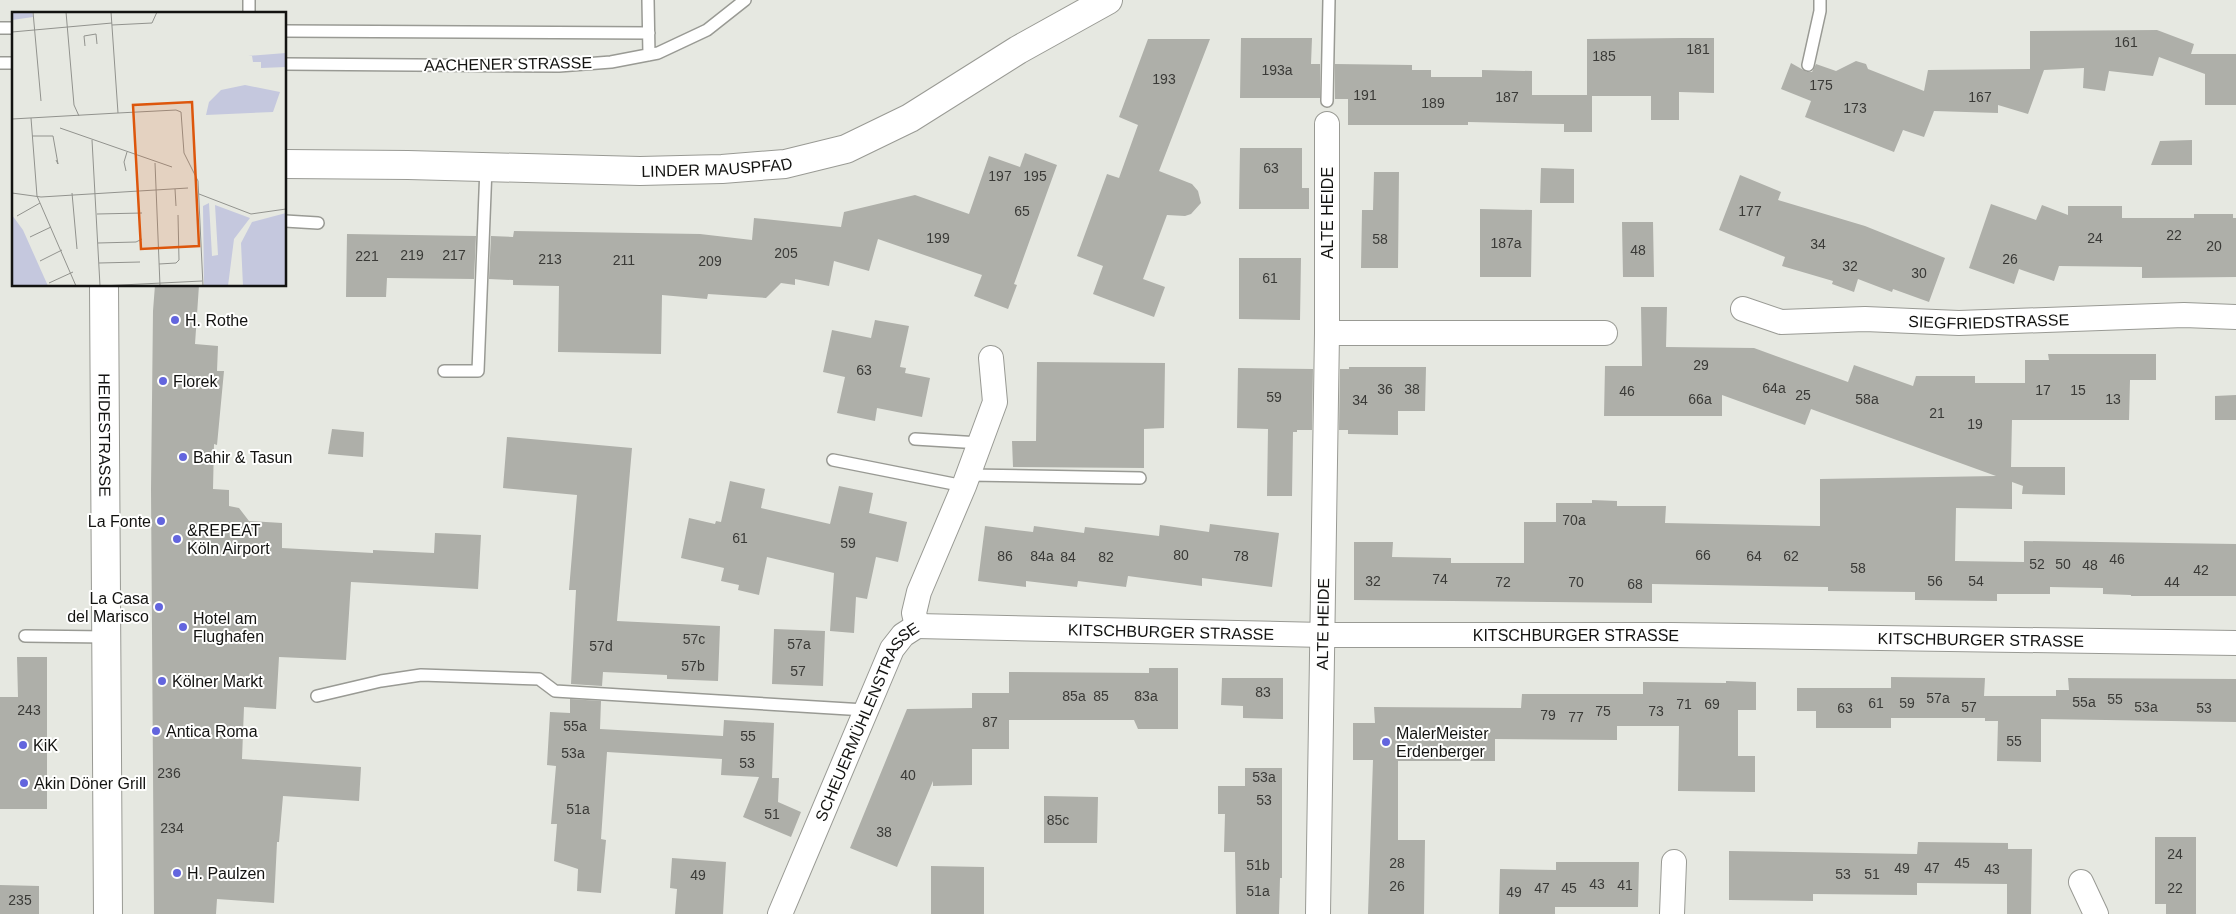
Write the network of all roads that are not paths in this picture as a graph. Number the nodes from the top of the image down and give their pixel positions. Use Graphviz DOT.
graph roads {
  1 [pos="648,0"];
  2 [pos="745,0"];
  3 [pos="1108,0"];
  4 [pos="1329,0"];
  5 [pos="1820,0"];
  6 [pos="286,31"];
  7 [pos="648,33"];
  8 [pos="649,55"];
  9 [pos="286,64"];
  10 [pos="1808,65"];
  11 [pos="1327,112"];
  12 [pos="286,164"];
  13 [pos="486,166"];
  14 [pos="286,221"];
  15 [pos="318,222"];
  16 [pos="104,286"];
  17 [pos="1743,310"];
  18 [pos="2236,317"];
  19 [pos="1327,333"];
  20 [pos="1605,333"];
  21 [pos="991,358"];
  22 [pos="444,371"];
  23 [pos="915,439"];
  24 [pos="980,443"];
  25 [pos="833,460"];
  26 [pos="1140,478"];
  27 [pos="966,481"];
  28 [pos="916,626"];
  29 [pos="1323,635"];
  30 [pos="24,636"];
  31 [pos="107,638"];
  32 [pos="2236,643"];
  33 [pos="317,696"];
  34 [pos="865,710"];
  35 [pos="1674,862"];
  36 [pos="2081,882"];
  37 [pos="108,914"];
  38 [pos="780,914"];
  39 [pos="1318,914"];
  40 [pos="1672,914"];
  41 [pos="2096,914"];
  1 -- 7 [label="lane"];
  2 -- 8 [label="lane, AACHENER STRASSE"];
  3 -- 13 [label="street, LINDER MAUSPFAD"];
  4 -- 11 [label="lane"];
  5 -- 10 [label="lane"];
  6 -- 7 [label="lane"];
  7 -- 8 [label="lane"];
  8 -- 9 [label="lane, AACHENER STRASSE"];
  11 -- 19 [label="street, ALTE HEIDE"];
  12 -- 13 [label="street, LINDER MAUSPFAD"];
  13 -- 22 [label="lane"];
  14 -- 15 [label="lane"];
  16 -- 31 [label="street, HEIDESTRASSE"];
  17 -- 18 [label="street, SIEGFRIEDSTRASSE"];
  19 -- 20 [label="street"];
  19 -- 29 [label="street, ALTE HEIDE"];
  21 -- 24 [label="street, SCHEUERMÜHLENSTRASSE"];
  23 -- 24 [label="lane"];
  24 -- 27 [label="street, SCHEUERMÜHLENSTRASSE"];
  25 -- 27 [label="lane"];
  26 -- 27 [label="lane"];
  27 -- 28 [label="street, SCHEUERMÜHLENSTRASSE"];
  28 -- 29 [label="street, KITSCHBURGER STRASSE"];
  28 -- 34 [label="street, SCHEUERMÜHLENSTRASSE"];
  29 -- 32 [label="street, KITSCHBURGER STRASSE"];
  29 -- 39 [label="street, ALTE HEIDE"];
  30 -- 31 [label="lane"];
  31 -- 37 [label="street, HEIDESTRASSE"];
  33 -- 34 [label="lane"];
  34 -- 38 [label="street, SCHEUERMÜHLENSTRASSE"];
  35 -- 40 [label="street"];
  36 -- 41 [label="street"];
}
